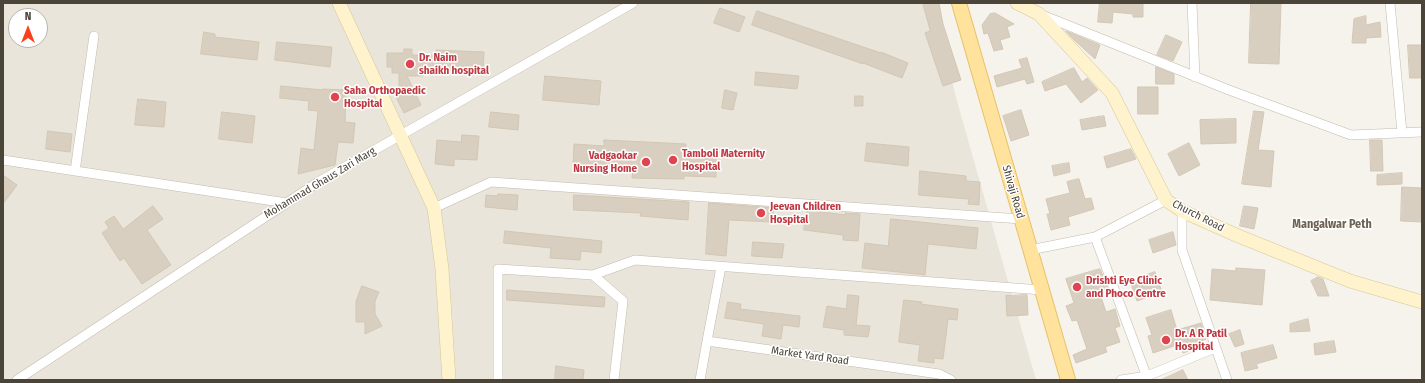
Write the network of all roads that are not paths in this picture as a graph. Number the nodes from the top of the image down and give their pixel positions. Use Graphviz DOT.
graph roads {
  1 [pos="339,3"];
  2 [pos="633,3"];
  3 [pos="959,3"];
  4 [pos="1017,3"];
  5 [pos="1192,3"];
  6 [pos="1390,3"];
  7 [pos="1039,14"];
  8 [pos="94,36"];
  9 [pos="1195,77"];
  10 [pos="1422,132"];
  11 [pos="1402,133"];
  12 [pos="400,135"];
  13 [pos="3,160"];
  14 [pos="75,171"];
  15 [pos="1166,200"];
  16 [pos="286,203"];
  17 [pos="434,208"];
  18 [pos="1182,211"];
  19 [pos="1021,219"];
  20 [pos="1095,237"];
  21 [pos="1030,250"];
  22 [pos="721,266"];
  23 [pos="593,275"];
  24 [pos="1042,290"];
  25 [pos="1422,302"];
  26 [pos="707,341"];
  27 [pos="1215,348"];
  28 [pos="1147,378"];
  29 [pos="17,380"];
  30 [pos="449,380"];
  31 [pos="498,380"];
  32 [pos="614,380"];
  33 [pos="700,380"];
  34 [pos="951,380"];
  35 [pos="1068,380"];
  36 [pos="1120,380"];
  37 [pos="1227,380"];
  1 -- 12 [label="main road"];
  2 -- 12 [label="street, Mohammad Ghaus Zari Marg"];
  3 -- 19 [label="main road, Shivaji Road"];
  4 -- 7 [label="main road, Church Road"];
  5 -- 9 [label="street"];
  6 -- 11 [label="street"];
  7 -- 9 [label="street"];
  7 -- 15 [label="main road, Church Road"];
  8 -- 14 [label="street"];
  9 -- 11 [label="street"];
  10 -- 11 [label="street"];
  12 -- 16 [label="street, Mohammad Ghaus Zari Marg"];
  12 -- 17 [label="main road"];
  13 -- 14 [label="street"];
  14 -- 16 [label="street"];
  15 -- 18 [label="main road, Church Road"];
  15 -- 20 [label="street"];
  16 -- 29 [label="street, Mohammad Ghaus Zari Marg"];
  17 -- 19 [label="street"];
  17 -- 30 [label="main road"];
  18 -- 25 [label="main road, Church Road"];
  18 -- 27 [label="street"];
  19 -- 21 [label="main road, Shivaji Road"];
  20 -- 21 [label="street"];
  20 -- 28 [label="street"];
  21 -- 24 [label="main road, Shivaji Road"];
  22 -- 23 [label="street"];
  22 -- 24 [label="street"];
  22 -- 26 [label="street"];
  23 -- 31 [label="street"];
  23 -- 32 [label="street"];
  24 -- 35 [label="main road, Shivaji Road"];
  26 -- 33 [label="street"];
  26 -- 34 [label="street, Market Yard Road"];
  27 -- 28 [label="street"];
  27 -- 37 [label="street"];
  28 -- 36 [label="street"];
}
